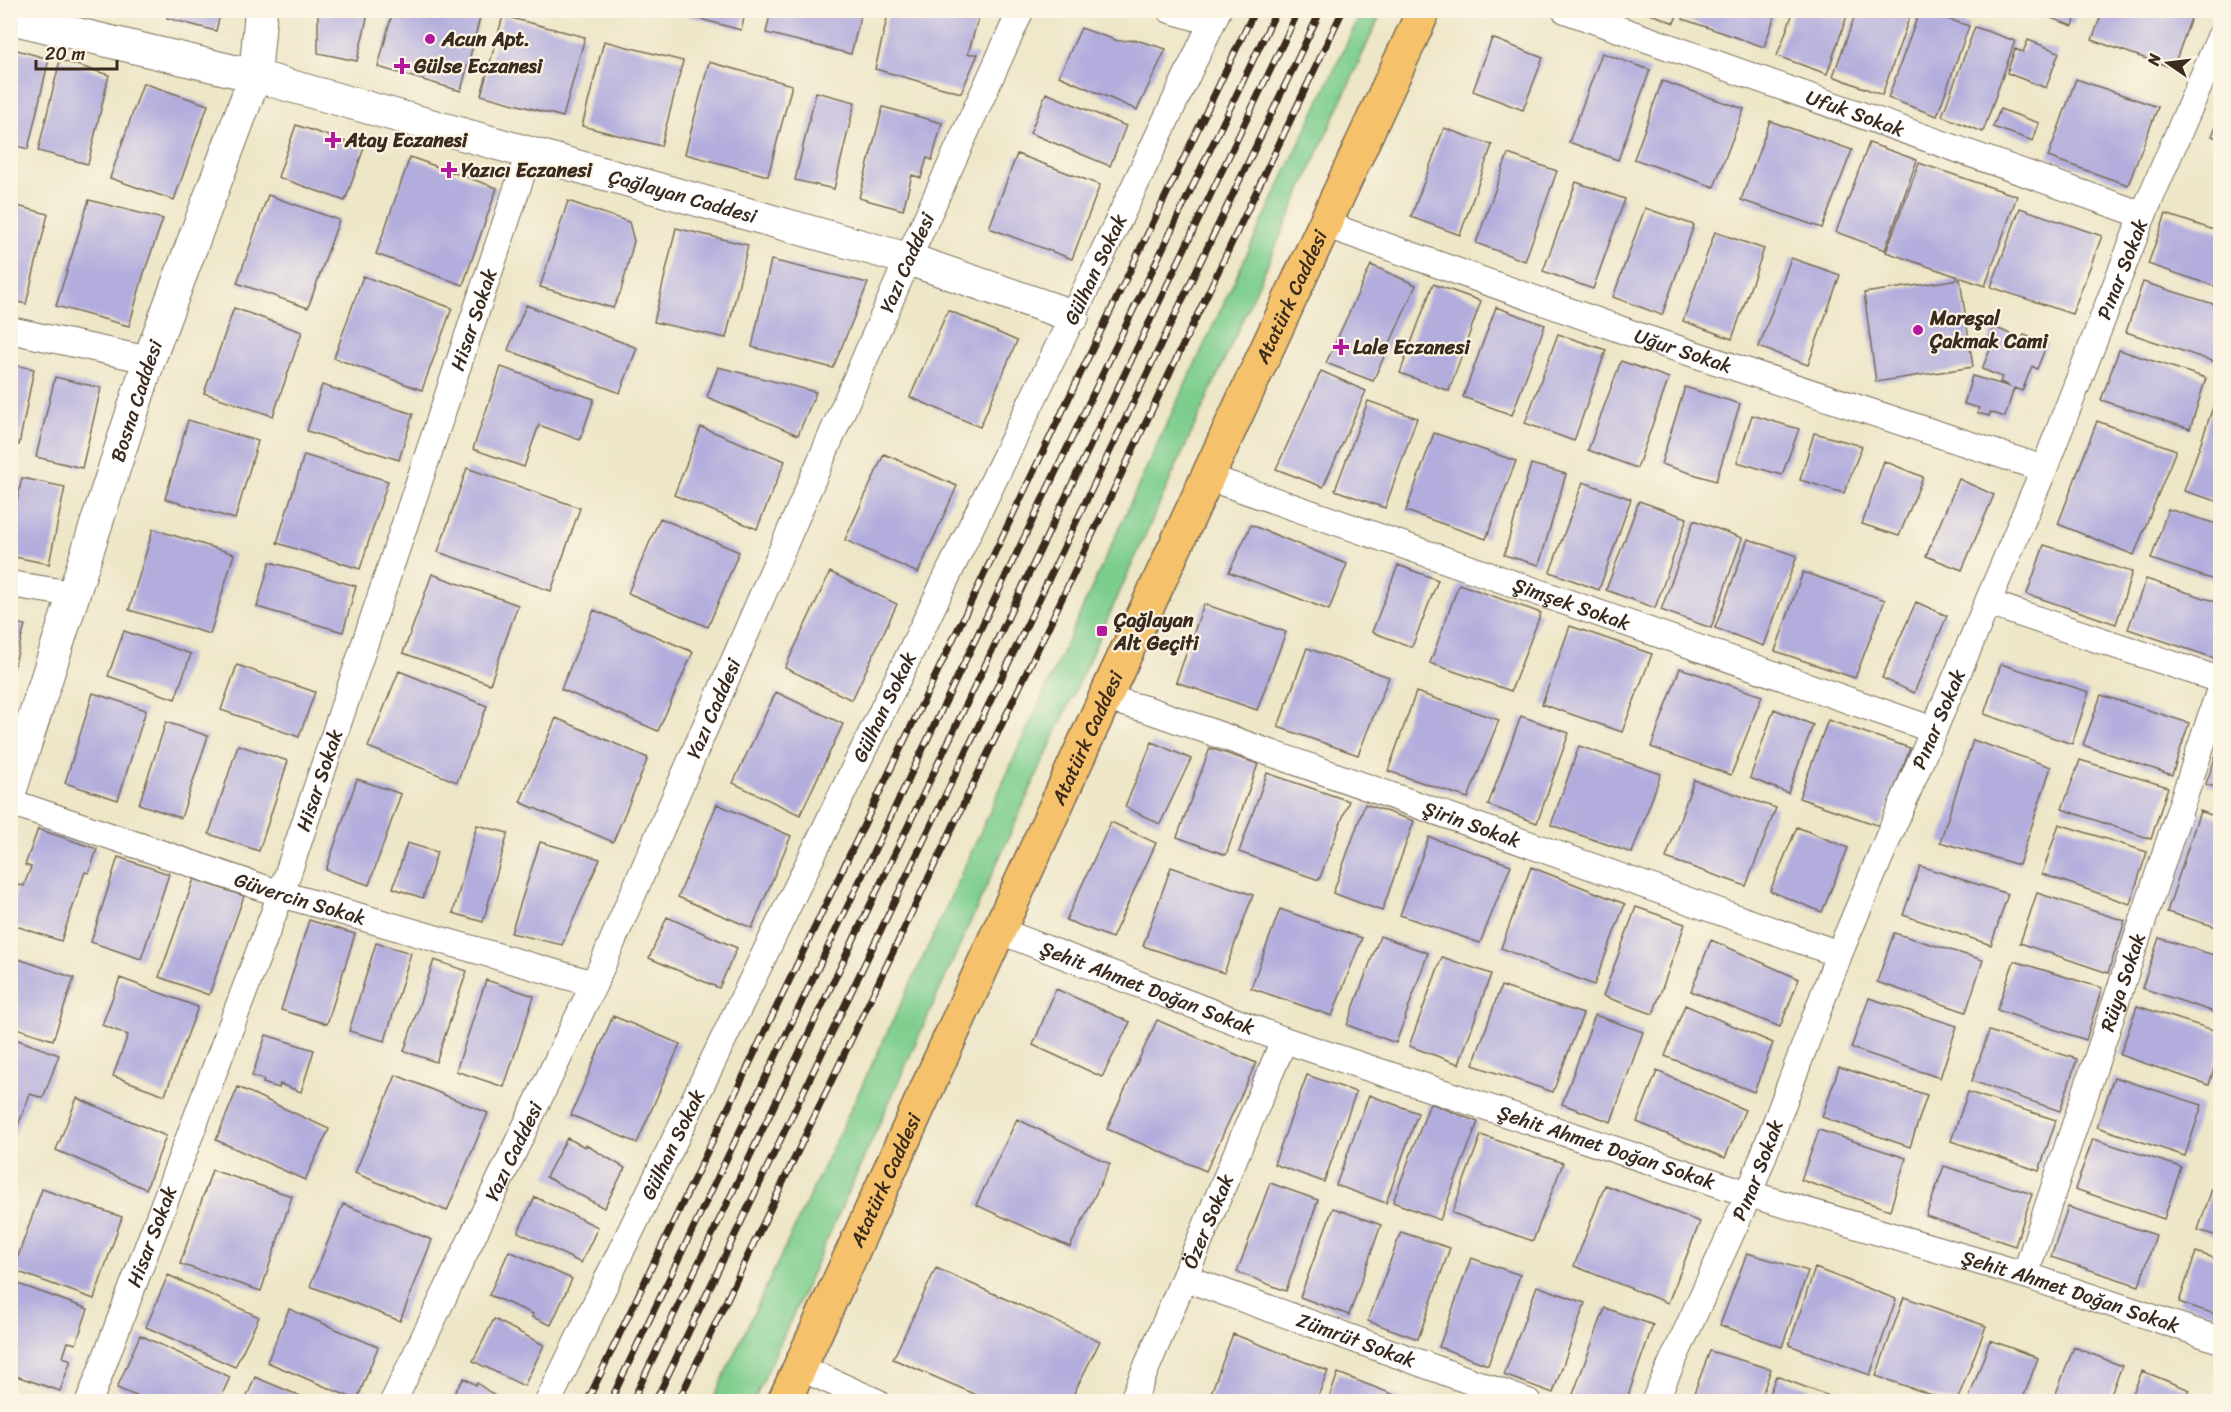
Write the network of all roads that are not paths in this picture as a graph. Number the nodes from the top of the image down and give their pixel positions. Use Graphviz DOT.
graph roads {
  1 [pos="261,10"];
  2 [pos="1022,10"];
  3 [pos="1170,10"];
  4 [pos="1424,10"];
  5 [pos="1565,10"];
  6 [pos="1215,16"];
  7 [pos="10,18"];
  8 [pos="2220,37"];
  9 [pos="255,76"];
  10 [pos="529,153"];
  11 [pos="2144,215"];
  12 [pos="1324,224"];
  13 [pos="908,259"];
  14 [pos="1073,316"];
  15 [pos="10,330"];
  16 [pos="149,360"];
  17 [pos="2044,469"];
  18 [pos="1207,477"];
  19 [pos="10,584"];
  20 [pos="73,594"];
  21 [pos="1988,603"];
  22 [pos="2220,680"];
  23 [pos="2220,689"];
  24 [pos="1105,698"];
  25 [pos="1934,730"];
  26 [pos="10,792"];
  27 [pos="10,802"];
  28 [pos="281,894"];
  29 [pos="1000,931"];
  30 [pos="1839,954"];
  31 [pos="594,984"];
  32 [pos="1284,1040"];
  33 [pos="1749,1194"];
  34 [pos="2025,1275"];
  35 [pos="1185,1278"];
  36 [pos="2220,1340"];
  37 [pos="801,1368"];
  38 [pos="89,1401"];
  39 [pos="393,1401"];
  40 [pos="548,1401"];
  41 [pos="784,1401"];
  42 [pos="878,1401"];
  43 [pos="1132,1401"];
  44 [pos="1528,1401"];
  45 [pos="1654,1401"];
  1 -- 9 [label="street, Bosna Caddesi"];
  2 -- 13 [label="street, Yazı Caddesi"];
  3 -- 6 [label="street"];
  4 -- 12 [label="main road, Atatürk Caddesi"];
  5 -- 11 [label="street, Ufuk Sokak"];
  6 -- 14 [label="street, Gülhan Sokak"];
  7 -- 9 [label="street, Çağlayan Caddesi"];
  8 -- 11 [label="street, Pınar Sokak"];
  9 -- 10 [label="street, Çağlayan Caddesi"];
  9 -- 16 [label="street, Bosna Caddesi"];
  10 -- 13 [label="street, Çağlayan Caddesi"];
  10 -- 28 [label="street, Hisar Sokak"];
  11 -- 17 [label="street, Pınar Sokak"];
  12 -- 17 [label="street, Uğur Sokak"];
  12 -- 18 [label="main road, Atatürk Caddesi"];
  13 -- 14 [label="street, Çağlayan Caddesi"];
  13 -- 31 [label="street, Yazı Caddesi"];
  14 -- 40 [label="street, Gülhan Sokak"];
  15 -- 16 [label="street"];
  16 -- 20 [label="street, Bosna Caddesi"];
  17 -- 21 [label="street, Pınar Sokak"];
  18 -- 24 [label="main road, Atatürk Caddesi"];
  18 -- 25 [label="street, Şimşek Sokak"];
  19 -- 20 [label="street"];
  20 -- 26 [label="street, Bosna Caddesi"];
  21 -- 22 [label="street"];
  21 -- 25 [label="street, Pınar Sokak"];
  23 -- 34 [label="street, Rüya Sokak"];
  24 -- 29 [label="main road, Atatürk Caddesi"];
  24 -- 30 [label="street, Şirin Sokak"];
  25 -- 30 [label="street, Pınar Sokak"];
  27 -- 28 [label="street, Güvercin Sokak"];
  28 -- 31 [label="street, Güvercin Sokak"];
  28 -- 38 [label="street, Hisar Sokak"];
  29 -- 32 [label="street, Şehit Ahmet Doğan Sokak"];
  29 -- 37 [label="main road, Atatürk Caddesi"];
  30 -- 33 [label="street, Pınar Sokak"];
  31 -- 39 [label="street, Yazı Caddesi"];
  32 -- 33 [label="street, Şehit Ahmet Doğan Sokak"];
  32 -- 35 [label="street, Özer Sokak"];
  33 -- 34 [label="street, Şehit Ahmet Doğan Sokak"];
  33 -- 45 [label="street, Pınar Sokak"];
  34 -- 36 [label="street, Şehit Ahmet Doğan Sokak"];
  35 -- 43 [label="street, Özer Sokak"];
  35 -- 44 [label="street, Zümrüt Sokak"];
  37 -- 41 [label="main road, Atatürk Caddesi"];
  37 -- 42 [label="street"];
}
